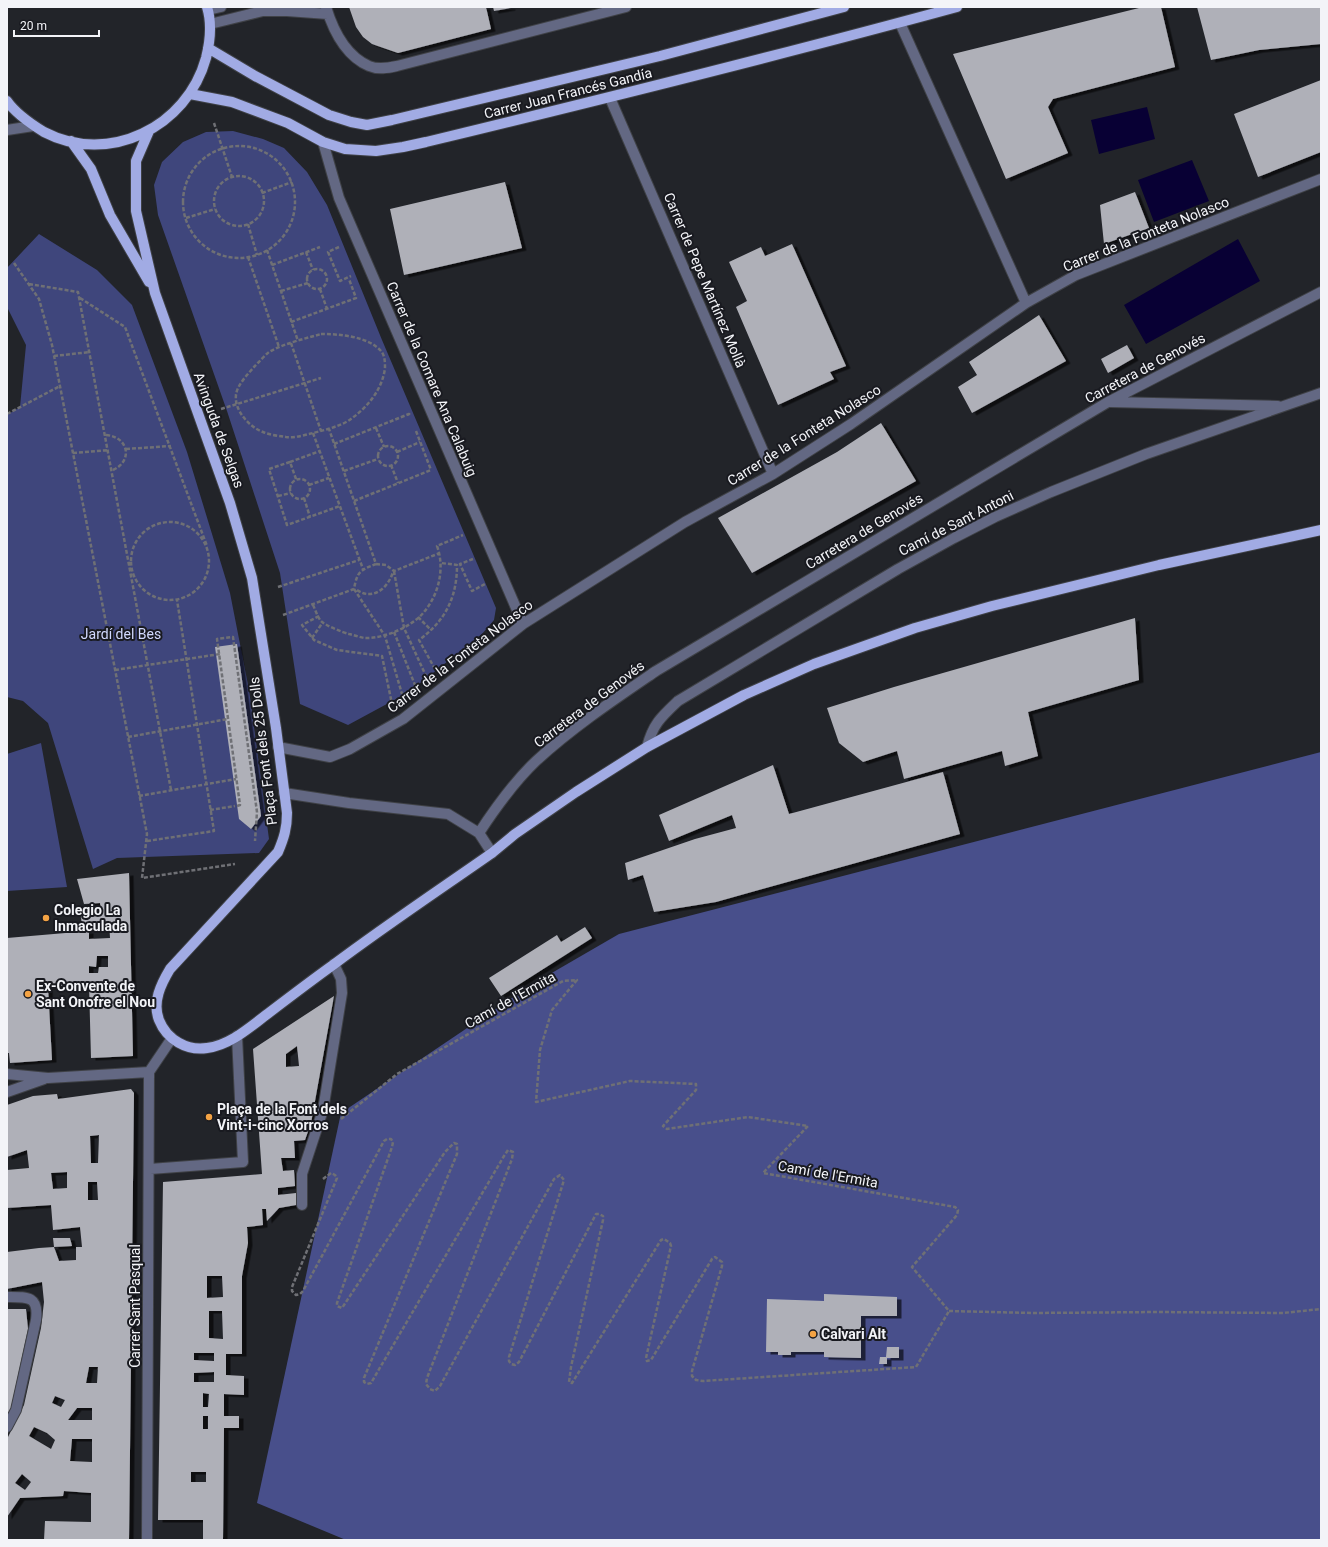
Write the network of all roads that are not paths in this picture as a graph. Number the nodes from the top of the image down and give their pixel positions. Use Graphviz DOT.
graph roads {
  1 [pos="221,7"];
  2 [pos="626,7"];
  3 [pos="844,7"];
  4 [pos="957,7"];
  5 [pos="208,8"];
  6 [pos="327,11"];
  7 [pos="900,22"];
  8 [pos="210,24"];
  9 [pos="208,48"];
  10 [pos="190,94"];
  11 [pos="610,98"];
  12 [pos="7,101"];
  13 [pos="33,126"];
  14 [pos="7,130"];
  15 [pos="149,130"];
  16 [pos="71,141"];
  17 [pos="322,142"];
  18 [pos="1321,179"];
  19 [pos="155,292"];
  20 [pos="1321,292"];
  21 [pos="1026,303"];
  22 [pos="1321,394"];
  23 [pos="1108,402"];
  24 [pos="1284,406"];
  25 [pos="773,474"];
  26 [pos="1321,530"];
  27 [pos="252,578"];
  28 [pos="523,624"];
  29 [pos="278,747"];
  30 [pos="647,747"];
  31 [pos="284,793"];
  32 [pos="479,833"];
  33 [pos="492,853"];
  34 [pos="334,964"];
  35 [pos="237,1036"];
  36 [pos="172,1038"];
  37 [pos="149,1072"];
  38 [pos="7,1074"];
  39 [pos="48,1078"];
  40 [pos="7,1092"];
  41 [pos="150,1169"];
  42 [pos="302,1205"];
  43 [pos="7,1297"];
  44 [pos="7,1427"];
  45 [pos="147,1540"];
  1 -- 5 [label="street"];
  2 -- 6 [label="street"];
  3 -- 9 [label="main road, Carrer Juan Francés Gandía"];
  4 -- 7 [label="main road, Carrer Juan Francés Gandía"];
  5 -- 8 [label="main road"];
  6 -- 8 [label="street"];
  7 -- 11 [label="main road, Carrer Juan Francés Gandía"];
  7 -- 21 [label="street"];
  8 -- 9 [label="main road"];
  9 -- 10 [label="main road"];
  10 -- 15 [label="main road"];
  10 -- 17 [label="main road, Carrer Juan Francés Gandía"];
  11 -- 17 [label="main road, Carrer Juan Francés Gandía"];
  11 -- 25 [label="street, Carrer de Pepe Martínez Mollà"];
  12 -- 13 [label="main road"];
  13 -- 14 [label="street"];
  13 -- 16 [label="main road"];
  15 -- 16 [label="main road"];
  15 -- 19 [label="main road, Avinguda de Selgas"];
  16 -- 19 [label="main road, Avinguda de Selgas"];
  17 -- 28 [label="street, Carrer de la Comare Ana Calabuig"];
  18 -- 21 [label="street, Carrer de la Fonteta Nolasco"];
  19 -- 27 [label="main road, Avinguda de Selgas"];
  20 -- 23 [label="street, Carretera de Genovés"];
  21 -- 25 [label="street, Carrer de la Fonteta Nolasco"];
  22 -- 24 [label="street, Camí de Sant Antoni"];
  23 -- 24 [label="street"];
  23 -- 32 [label="street, Carretera de Genovés"];
  24 -- 30 [label="street, Camí de Sant Antoni"];
  25 -- 28 [label="street, Carrer de la Fonteta Nolasco"];
  26 -- 30 [label="main road, Plaça Font dels 25 Dolls"];
  27 -- 29 [label="main road, Plaça Font dels 25 Dolls"];
  28 -- 29 [label="street, Carrer de la Fonteta Nolasco"];
  29 -- 31 [label="main road, Plaça Font dels 25 Dolls"];
  30 -- 33 [label="main road, Plaça Font dels 25 Dolls"];
  31 -- 32 [label="street"];
  31 -- 36 [label="main road, Plaça Font dels 25 Dolls"];
  32 -- 33 [label="street"];
  33 -- 34 [label="main road, Plaça Font dels 25 Dolls"];
  34 -- 35 [label="main road, Plaça Font dels 25 Dolls"];
  34 -- 42 [label="street"];
  35 -- 36 [label="main road, Plaça Font dels 25 Dolls"];
  35 -- 41 [label="street"];
  36 -- 37 [label="street"];
  37 -- 39 [label="street"];
  37 -- 41 [label="street, Carrer Sant Pasqual"];
  38 -- 39 [label="street"];
  39 -- 40 [label="street"];
  41 -- 45 [label="street, Carrer Sant Pasqual"];
  43 -- 44 [label="street"];
}
